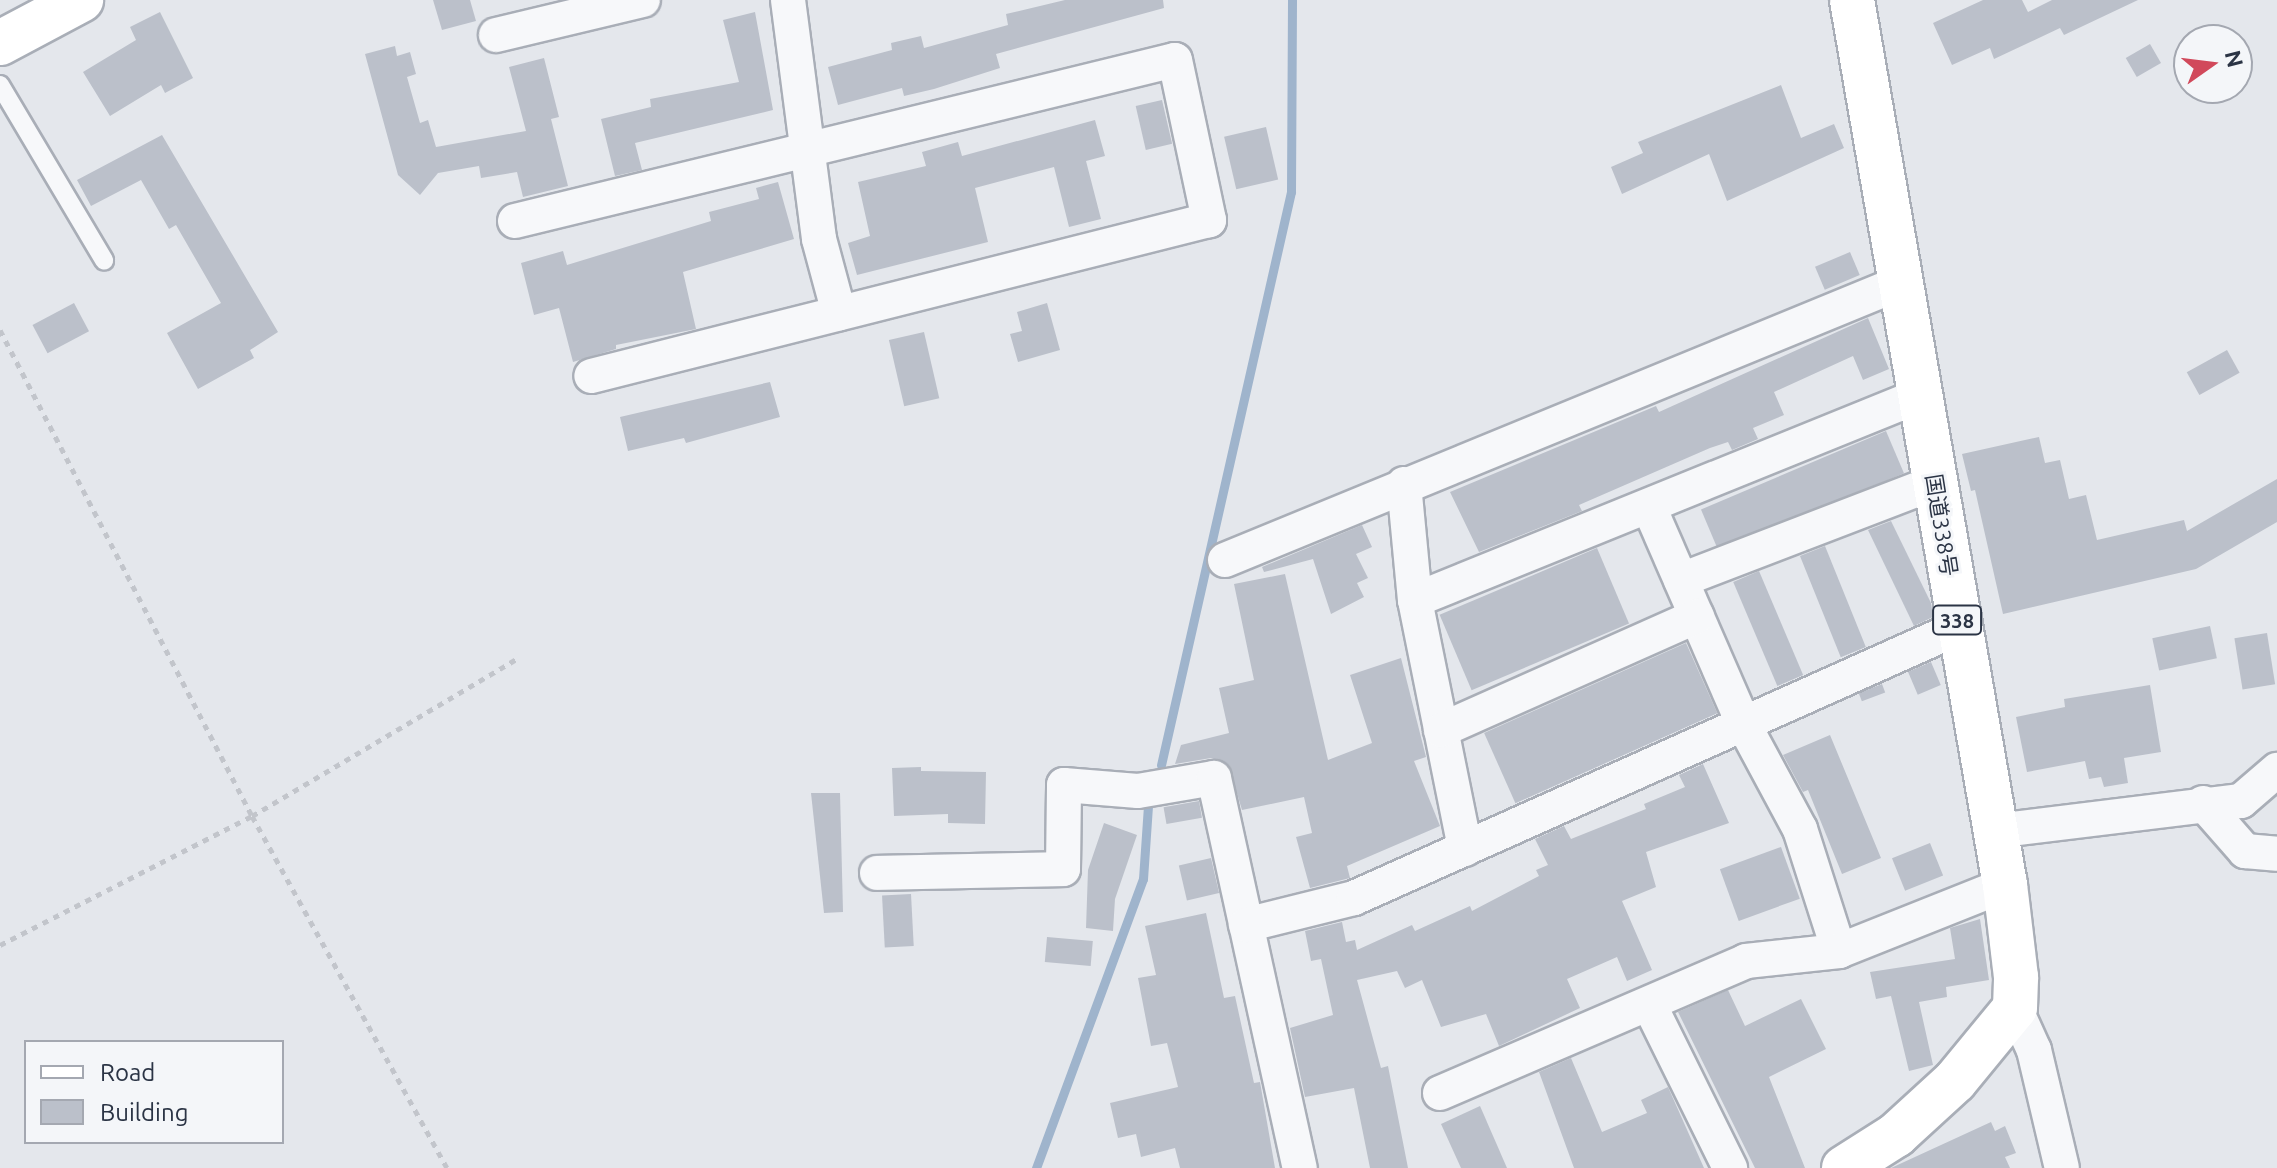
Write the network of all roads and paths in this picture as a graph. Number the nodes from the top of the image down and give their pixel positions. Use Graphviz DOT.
graph roads {
  1 [pos="81,0"];
  2 [pos="643,0"];
  3 [pos="788,0"];
  4 [pos="1852,0"];
  5 [pos="496,35"];
  6 [pos="0,43"];
  7 [pos="0,85"];
  8 [pos="809,147"];
  9 [pos="515,221"];
  10 [pos="104,260"];
  11 [pos="1902,282"];
  12 [pos="839,313"];
  13 [pos="0,330"];
  14 [pos="591,376"];
  15 [pos="1921,395"];
  16 [pos="1936,482"];
  17 [pos="1404,484"];
  18 [pos="1650,509"];
  19 [pos="1225,560"];
  20 [pos="1681,580"];
  21 [pos="1415,600"];
  22 [pos="1697,616"];
  23 [pos="1958,628"];
  24 [pos="516,659"];
  25 [pos="1745,727"];
  26 [pos="1441,730"];
  27 [pos="2277,770"];
  28 [pos="2203,803"];
  29 [pos="252,816"];
  30 [pos="1995,831"];
  31 [pos="1465,849"];
  32 [pos="2277,854"];
  33 [pos="877,873"];
  34 [pos="2005,885"];
  35 [pos="1246,925"];
  36 [pos="0,945"];
  37 [pos="1839,951"];
  38 [pos="1650,1006"];
  39 [pos="2015,1008"];
  40 [pos="1440,1093"];
  41 [pos="447,1168"];
  42 [pos="1300,1168"];
  43 [pos="1730,1168"];
  44 [pos="1844,1168"];
  45 [pos="2062,1168"];
  1 -- 6 [label="main road"];
  2 -- 5 [label="street"];
  3 -- 8 [label="street"];
  4 -- 11 [label="main road, 国道338号 / 338"];
  7 -- 10 [label="lane"];
  8 -- 9 [label="street"];
  8 -- 12 [label="street"];
  8 -- 12 [label="street"];
  11 -- 15 [label="main road, 国道338号 / 338"];
  11 -- 17 [label="street"];
  12 -- 14 [label="street"];
  13 -- 29 [label="path"];
  15 -- 16 [label="main road, 国道338号 / 338"];
  15 -- 18 [label="street"];
  16 -- 20 [label="street"];
  16 -- 23 [label="main road, 国道338号 / 338"];
  17 -- 19 [label="street"];
  17 -- 21 [label="street"];
  18 -- 20 [label="street"];
  18 -- 21 [label="street"];
  20 -- 22 [label="street"];
  21 -- 26 [label="street"];
  22 -- 25 [label="street"];
  22 -- 26 [label="street"];
  23 -- 25 [label="street"];
  23 -- 30 [label="main road, 国道338号 / 338"];
  24 -- 29 [label="path"];
  25 -- 31 [label="street"];
  25 -- 37 [label="street"];
  26 -- 31 [label="street"];
  27 -- 28 [label="street"];
  28 -- 30 [label="street"];
  28 -- 32 [label="street"];
  29 -- 36 [label="path"];
  29 -- 41 [label="path"];
  30 -- 34 [label="main road, 国道338号 / 338"];
  31 -- 35 [label="street"];
  33 -- 35 [label="street"];
  34 -- 37 [label="street"];
  34 -- 39 [label="main road, 国道338号 / 338"];
  35 -- 42 [label="street"];
  37 -- 38 [label="street"];
  38 -- 40 [label="street"];
  38 -- 43 [label="street"];
  39 -- 44 [label="main road"];
  39 -- 45 [label="street"];
}
